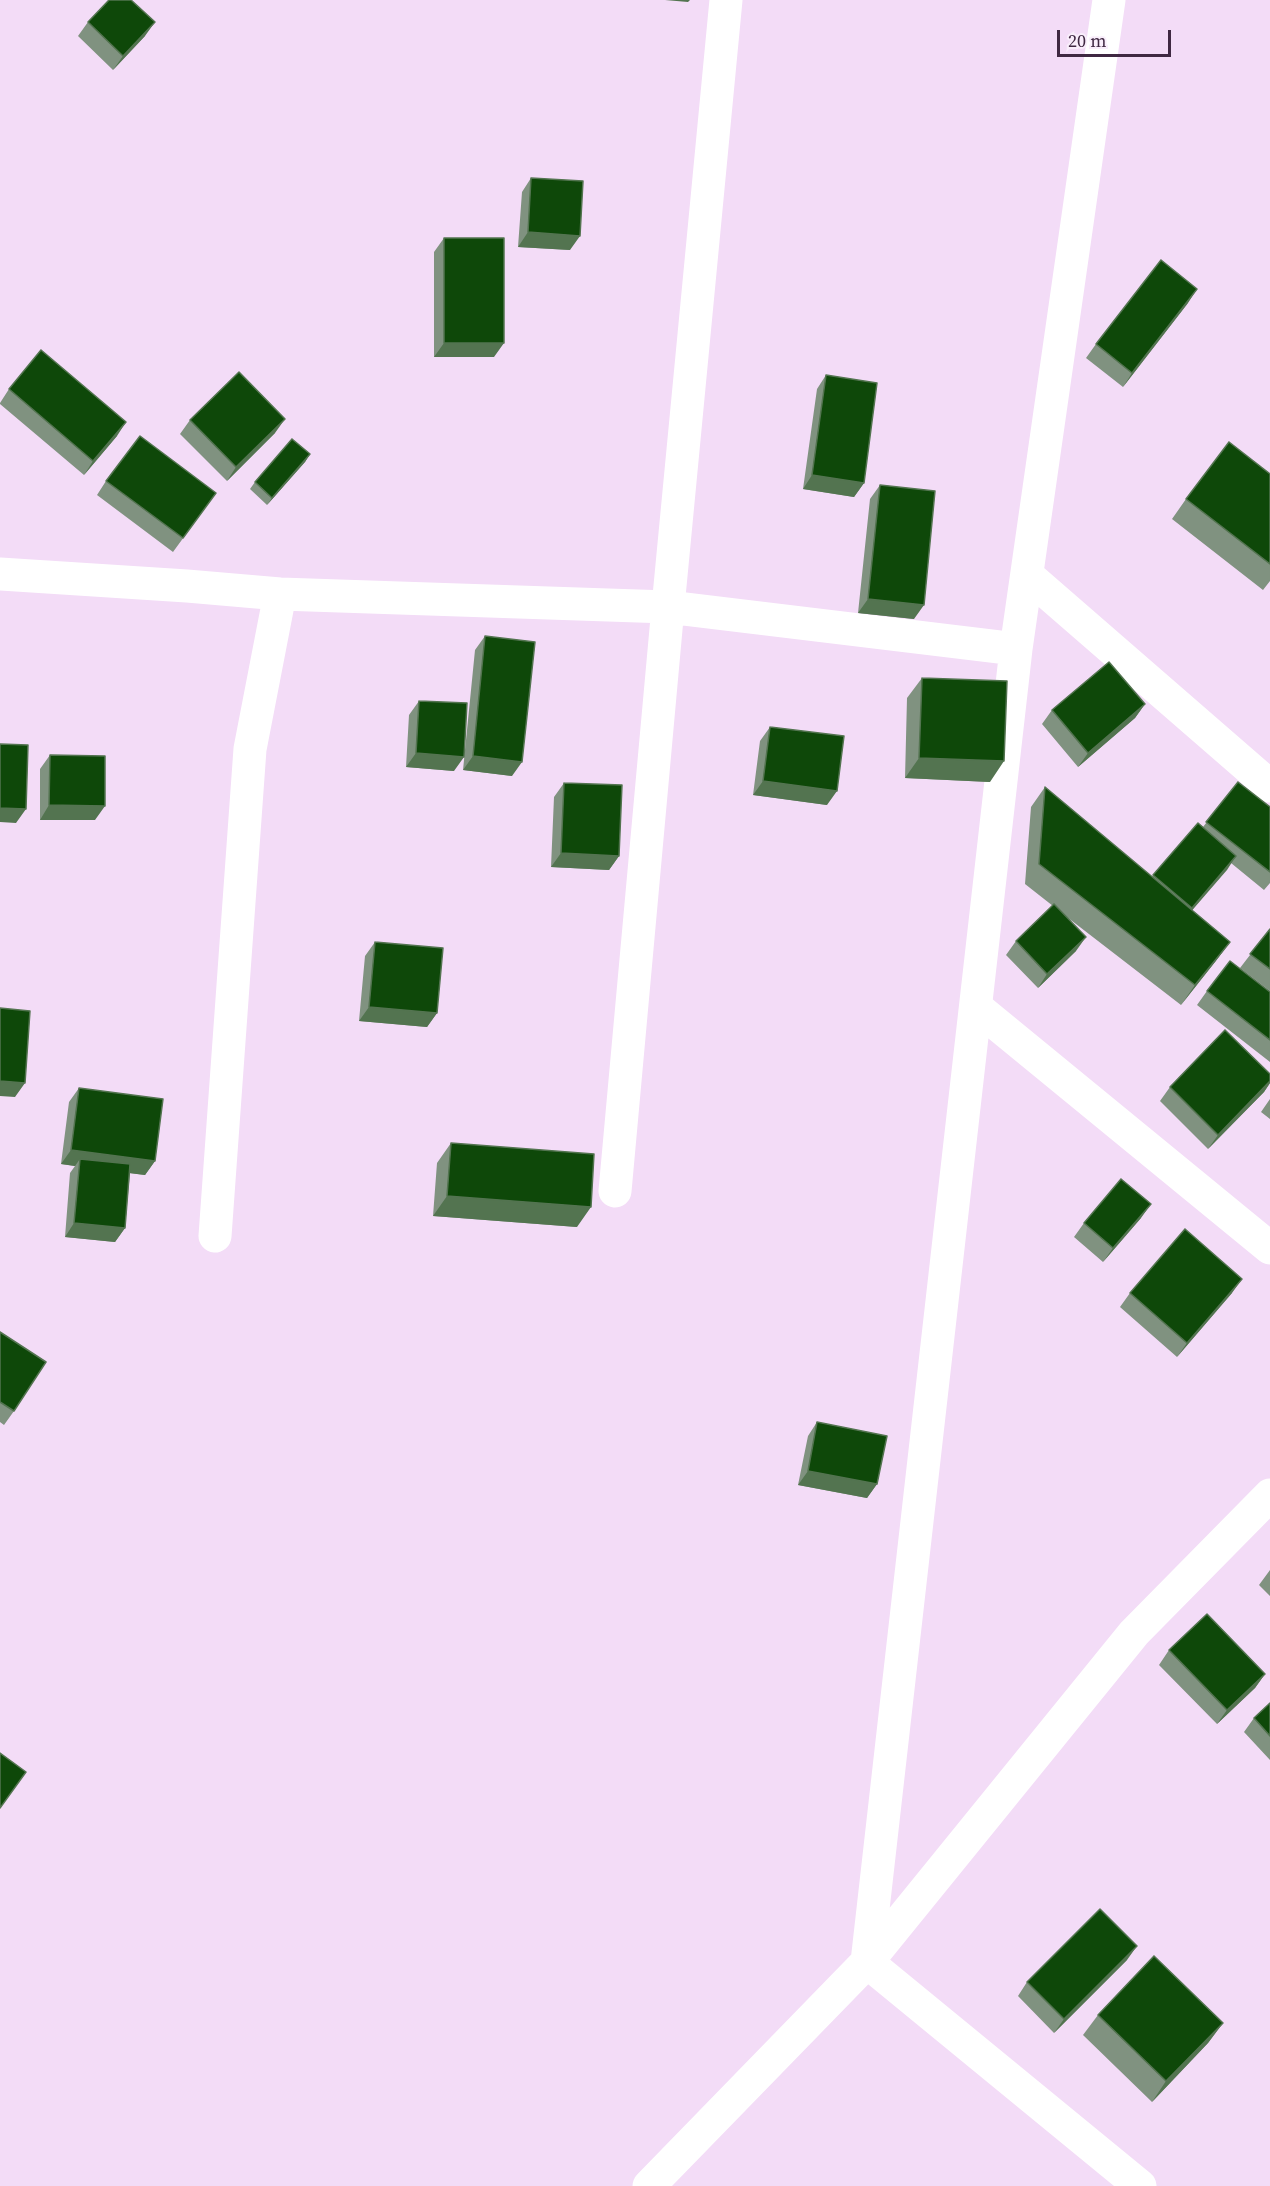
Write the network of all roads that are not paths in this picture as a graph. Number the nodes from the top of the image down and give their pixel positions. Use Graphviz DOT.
graph roads {
  1 [pos="726,0"];
  2 [pos="1109,0"];
  3 [pos="0,574"];
  4 [pos="1027,575"];
  5 [pos="280,594"];
  6 [pos="668,607"];
  7 [pos="1016,649"];
  8 [pos="1270,786"];
  9 [pos="976,1007"];
  10 [pos="615,1191"];
  11 [pos="215,1236"];
  12 [pos="1270,1248"];
  13 [pos="1270,1495"];
  14 [pos="867,1962"];
  15 [pos="649,2186"];
  16 [pos="1140,2186"];
  1 -- 6 [label="street"];
  2 -- 4 [label="street"];
  3 -- 5 [label="street"];
  4 -- 7 [label="street"];
  4 -- 8 [label="street"];
  5 -- 6 [label="street"];
  5 -- 11 [label="street"];
  6 -- 7 [label="street"];
  6 -- 10 [label="street"];
  7 -- 9 [label="street"];
  9 -- 12 [label="street"];
  9 -- 14 [label="street"];
  13 -- 14 [label="street"];
  14 -- 15 [label="street"];
  14 -- 16 [label="street"];
}
